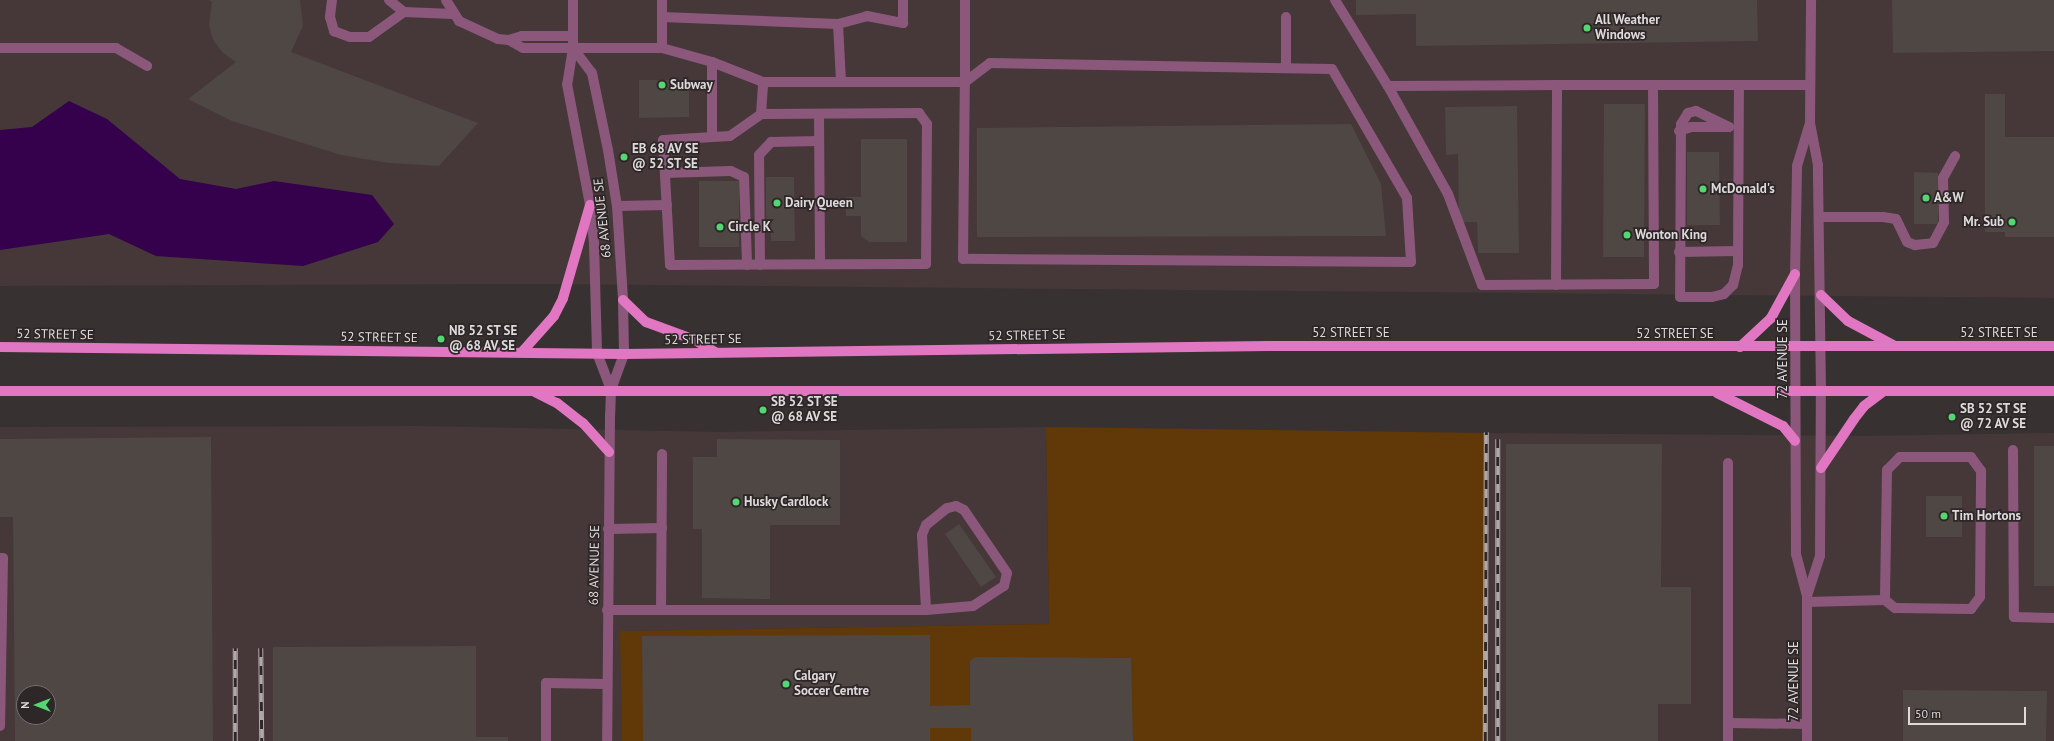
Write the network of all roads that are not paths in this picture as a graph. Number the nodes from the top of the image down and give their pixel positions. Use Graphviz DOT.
graph roads {
  1 [pos="332,0"];
  2 [pos="389,0"];
  3 [pos="446,0"];
  4 [pos="454,0"];
  5 [pos="573,0"];
  6 [pos="662,0"];
  7 [pos="903,0"];
  8 [pos="965,0"];
  9 [pos="1335,0"];
  10 [pos="1811,0"];
  11 [pos="404,12"];
  12 [pos="452,12"];
  13 [pos="662,17"];
  14 [pos="1286,17"];
  15 [pos="838,24"];
  16 [pos="574,36"];
  17 [pos="509,40"];
  18 [pos="0,48"];
  19 [pos="574,48"];
  20 [pos="662,48"];
  21 [pos="712,62"];
  22 [pos="146,66"];
  23 [pos="1286,68"];
  24 [pos="763,82"];
  25 [pos="841,82"];
  26 [pos="966,82"];
  27 [pos="1557,85"];
  28 [pos="1653,85"];
  29 [pos="1739,85"];
  30 [pos="1810,85"];
  31 [pos="1388,86"];
  32 [pos="761,114"];
  33 [pos="819,114"];
  34 [pos="1810,123"];
  35 [pos="1734,127"];
  36 [pos="1679,131"];
  37 [pos="712,138"];
  38 [pos="819,141"];
  39 [pos="1955,156"];
  40 [pos="665,173"];
  41 [pos="590,205"];
  42 [pos="667,205"];
  43 [pos="617,206"];
  44 [pos="1819,217"];
  45 [pos="1738,251"];
  46 [pos="1679,252"];
  47 [pos="820,264"];
  48 [pos="747,265"];
  49 [pos="760,265"];
  50 [pos="1795,274"];
  51 [pos="1556,285"];
  52 [pos="1821,295"];
  53 [pos="623,300"];
  54 [pos="1796,346"];
  55 [pos="1821,346"];
  56 [pos="1894,346"];
  57 [pos="2054,346"];
  58 [pos="0,347"];
  59 [pos="1740,347"];
  60 [pos="522,352"];
  61 [pos="715,352"];
  62 [pos="597,353"];
  63 [pos="624,354"];
  64 [pos="611,390"];
  65 [pos="0,391"];
  66 [pos="534,391"];
  67 [pos="1714,391"];
  68 [pos="1796,391"];
  69 [pos="1821,391"];
  70 [pos="1884,391"];
  71 [pos="2054,391"];
  72 [pos="1796,440"];
  73 [pos="2012,450"];
  74 [pos="609,452"];
  75 [pos="662,454"];
  76 [pos="1728,463"];
  77 [pos="1821,468"];
  78 [pos="662,528"];
  79 [pos="608,529"];
  80 [pos="0,558"];
  81 [pos="1807,599"];
  82 [pos="1886,600"];
  83 [pos="607,610"];
  84 [pos="661,610"];
  85 [pos="926,610"];
  86 [pos="2054,618"];
  87 [pos="607,684"];
  88 [pos="1728,723"];
  89 [pos="1807,724"];
  90 [pos="0,726"];
  91 [pos="546,741"];
  92 [pos="607,741"];
  93 [pos="1728,741"];
  94 [pos="1807,741"];
  1 -- 11 [label="street"];
  2 -- 11 [label="street"];
  3 -- 12 [label="street"];
  4 -- 12 [label="street"];
  5 -- 16 [label="street, 68 AVENUE SE"];
  6 -- 13 [label="street"];
  7 -- 15 [label="street"];
  8 -- 26 [label="street"];
  9 -- 31 [label="street"];
  10 -- 30 [label="street, 72 AVENUE SE"];
  11 -- 12 [label="street"];
  12 -- 17 [label="street"];
  13 -- 15 [label="street"];
  13 -- 20 [label="street"];
  14 -- 23 [label="street"];
  15 -- 25 [label="street"];
  16 -- 17 [label="street"];
  16 -- 19 [label="street, 68 AVENUE SE"];
  17 -- 19 [label="street"];
  18 -- 22 [label="street"];
  19 -- 20 [label="street"];
  19 -- 41 [label="street, 68 AVENUE SE"];
  19 -- 43 [label="street, 68 AVENUE SE"];
  20 -- 21 [label="street"];
  21 -- 24 [label="street"];
  21 -- 37 [label="street"];
  23 -- 26 [label="street"];
  23 -- 26 [label="street"];
  24 -- 25 [label="street"];
  24 -- 32 [label="street"];
  25 -- 26 [label="street"];
  27 -- 28 [label="street"];
  27 -- 31 [label="street"];
  27 -- 51 [label="street"];
  28 -- 29 [label="street"];
  28 -- 51 [label="street"];
  29 -- 30 [label="street"];
  29 -- 35 [label="street"];
  30 -- 34 [label="street, 72 AVENUE SE"];
  31 -- 51 [label="street"];
  32 -- 33 [label="street"];
  32 -- 37 [label="street"];
  33 -- 38 [label="street"];
  33 -- 47 [label="street"];
  34 -- 44 [label="street, 72 AVENUE SE"];
  34 -- 50 [label="street, 72 AVENUE SE"];
  35 -- 36 [label="street"];
  35 -- 36 [label="street"];
  35 -- 45 [label="street"];
  36 -- 46 [label="street"];
  37 -- 40 [label="street"];
  38 -- 47 [label="street"];
  38 -- 49 [label="street"];
  39 -- 44 [label="street"];
  40 -- 42 [label="street"];
  40 -- 48 [label="street"];
  41 -- 60 [label="main road"];
  41 -- 62 [label="street, 68 AVENUE SE"];
  42 -- 43 [label="street"];
  42 -- 48 [label="street"];
  43 -- 53 [label="street, 68 AVENUE SE"];
  44 -- 52 [label="street, 72 AVENUE SE"];
  45 -- 46 [label="street"];
  45 -- 46 [label="street"];
  47 -- 49 [label="street"];
  48 -- 49 [label="street"];
  50 -- 54 [label="street, 72 AVENUE SE"];
  50 -- 59 [label="main road"];
  52 -- 55 [label="street, 72 AVENUE SE"];
  52 -- 56 [label="main road"];
  53 -- 61 [label="main road"];
  53 -- 63 [label="street, 68 AVENUE SE"];
  54 -- 55 [label="main road, 52 STREET SE"];
  54 -- 59 [label="main road, 52 STREET SE"];
  54 -- 68 [label="street, 72 AVENUE SE"];
  55 -- 56 [label="main road, 52 STREET SE"];
  55 -- 69 [label="street, 72 AVENUE SE"];
  56 -- 57 [label="main road, 52 STREET SE"];
  58 -- 60 [label="main road, 52 STREET SE"];
  59 -- 61 [label="main road, 52 STREET SE"];
  60 -- 62 [label="main road, 52 STREET SE"];
  61 -- 63 [label="main road, 52 STREET SE"];
  62 -- 63 [label="main road, 52 STREET SE"];
  62 -- 64 [label="street, 68 AVENUE SE"];
  63 -- 64 [label="street, 68 AVENUE SE"];
  64 -- 66 [label="main road"];
  64 -- 67 [label="main road"];
  64 -- 74 [label="street, 68 AVENUE SE"];
  65 -- 66 [label="main road"];
  66 -- 74 [label="main road"];
  67 -- 68 [label="main road"];
  67 -- 72 [label="main road"];
  68 -- 69 [label="main road"];
  68 -- 72 [label="street, 72 AVENUE SE"];
  69 -- 70 [label="main road"];
  69 -- 77 [label="street, 72 AVENUE SE"];
  70 -- 71 [label="main road"];
  70 -- 77 [label="main road"];
  72 -- 81 [label="street, 72 AVENUE SE"];
  73 -- 86 [label="street"];
  74 -- 79 [label="street, 68 AVENUE SE"];
  75 -- 78 [label="street"];
  76 -- 88 [label="street"];
  77 -- 81 [label="street, 72 AVENUE SE"];
  78 -- 79 [label="street"];
  78 -- 84 [label="street"];
  79 -- 83 [label="street, 68 AVENUE SE"];
  80 -- 90 [label="street"];
  81 -- 82 [label="street"];
  81 -- 89 [label="street, 72 AVENUE SE"];
  82 -- 82 [label="street"];
  83 -- 84 [label="street"];
  83 -- 87 [label="street, 68 AVENUE SE"];
  84 -- 85 [label="street"];
  85 -- 85 [label="street"];
  87 -- 91 [label="street"];
  87 -- 92 [label="street, 68 AVENUE SE"];
  88 -- 89 [label="street"];
  88 -- 93 [label="street"];
  89 -- 94 [label="street, 72 AVENUE SE"];
}
